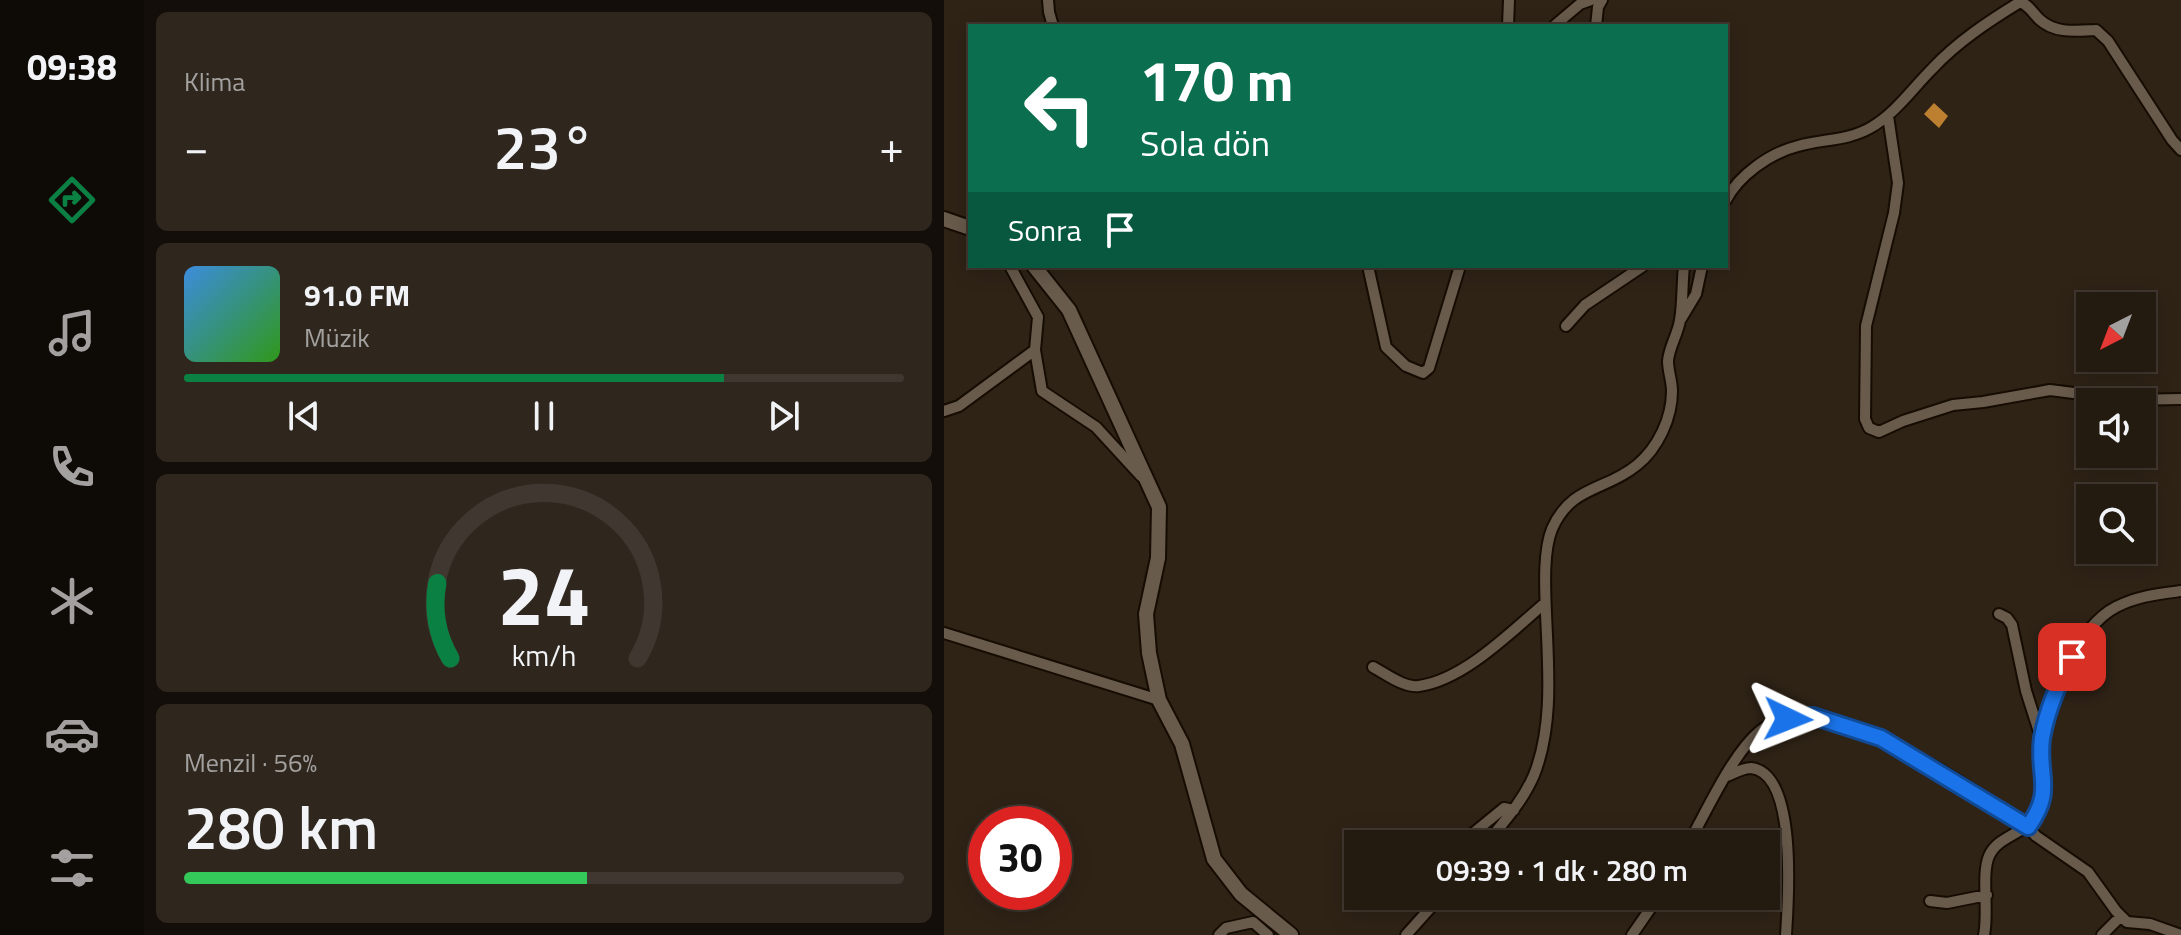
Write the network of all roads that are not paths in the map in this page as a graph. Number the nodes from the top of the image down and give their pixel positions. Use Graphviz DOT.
graph roads {
  1 [pos="1048,0"];
  2 [pos="1509,0"];
  3 [pos="1591,0"];
  4 [pos="1602,0"];
  5 [pos="2021,1"];
  6 [pos="1053,24"];
  7 [pos="1508,24"];
  8 [pos="1556,24"];
  9 [pos="1596,24"];
  10 [pos="1888,116"];
  11 [pos="2181,150"];
  12 [pos="1728,196"];
  13 [pos="944,219"];
  14 [pos="968,227"];
  15 [pos="1011,268"];
  16 [pos="1036,268"];
  17 [pos="1368,268"];
  18 [pos="1459,268"];
  19 [pos="1640,268"];
  20 [pos="1684,268"];
  21 [pos="1702,268"];
  22 [pos="1680,319"];
  23 [pos="1566,326"];
  24 [pos="1035,350"];
  25 [pos="2181,399"];
  26 [pos="944,411"];
  27 [pos="1145,480"];
  28 [pos="2181,591"];
  29 [pos="1545,603"];
  30 [pos="1999,614"];
  31 [pos="944,633"];
  32 [pos="1373,667"];
  33 [pos="1159,700"];
  34 [pos="2042,740"];
  35 [pos="1727,776"];
  36 [pos="1514,810"];
  37 [pos="2028,827"];
  38 [pos="1477,830"];
  39 [pos="1498,830"];
  40 [pos="1696,830"];
  41 [pos="1987,895"];
  42 [pos="1930,901"];
  43 [pos="1428,910"];
  44 [pos="1649,910"];
  45 [pos="2121,916"];
  46 [pos="1287,933"];
  47 [pos="1219,935"];
  48 [pos="1268,935"];
  49 [pos="1406,935"];
  50 [pos="1632,935"];
  51 [pos="1786,935"];
  52 [pos="1984,935"];
  53 [pos="2102,935"];
  54 [pos="2181,935"];
  1 -- 6 [label="street"];
  2 -- 7 [label="street"];
  3 -- 8 [label="street"];
  4 -- 9 [label="street"];
  5 -- 10 [label="street"];
  5 -- 11 [label="street"];
  10 -- 12 [label="street"];
  10 -- 25 [label="street"];
  13 -- 14 [label="street"];
  15 -- 24 [label="street"];
  16 -- 27 [label="street"];
  17 -- 18 [label="street"];
  19 -- 23 [label="street"];
  20 -- 22 [label="street"];
  21 -- 22 [label="street"];
  22 -- 29 [label="street"];
  24 -- 26 [label="street"];
  24 -- 27 [label="street"];
  27 -- 33 [label="street"];
  28 -- 34 [label="street"];
  29 -- 32 [label="street"];
  29 -- 36 [label="street"];
  30 -- 34 [label="street"];
  31 -- 33 [label="street"];
  33 -- 46 [label="street"];
  34 -- 37 [label="street"];
  35 -- 37 [label="street"];
  35 -- 40 [label="street"];
  35 -- 51 [label="street"];
  36 -- 38 [label="street"];
  36 -- 39 [label="street"];
  37 -- 41 [label="street"];
  37 -- 45 [label="street"];
  41 -- 42 [label="street"];
  41 -- 52 [label="street"];
  43 -- 49 [label="street"];
  44 -- 50 [label="street"];
  45 -- 53 [label="street"];
  45 -- 54 [label="street"];
  47 -- 48 [label="street"];
}
